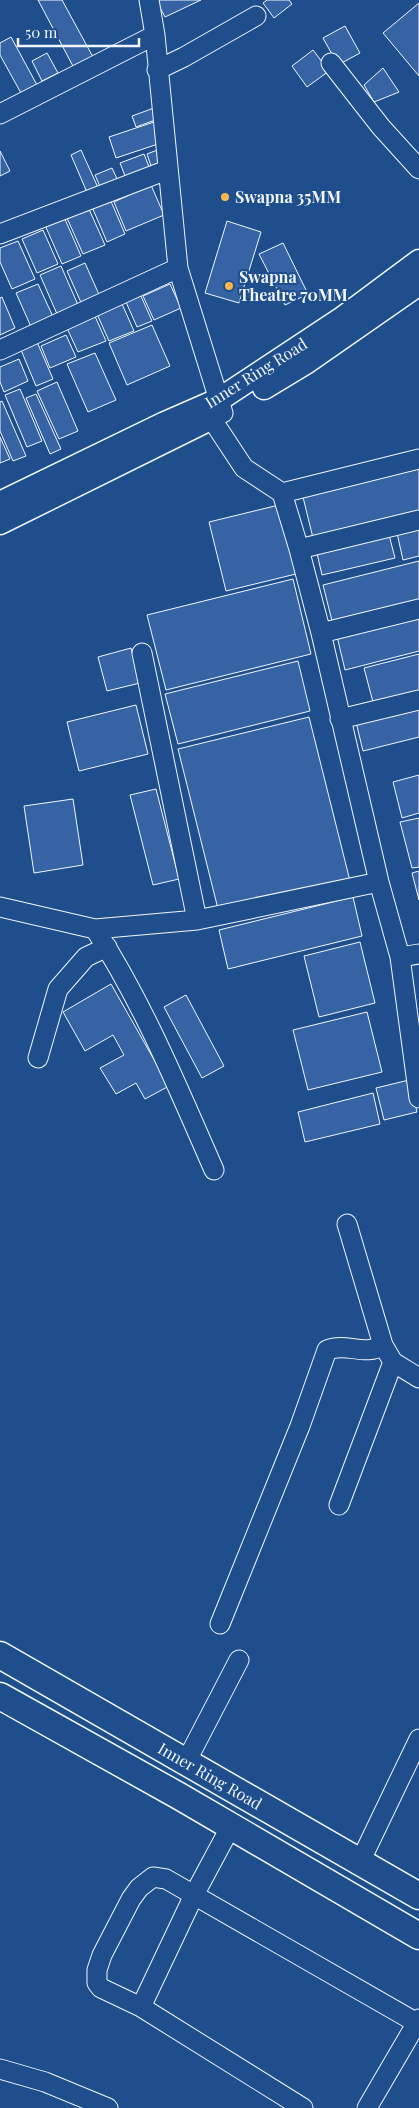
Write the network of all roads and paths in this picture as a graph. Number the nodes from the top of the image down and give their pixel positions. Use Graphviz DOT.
graph roads {
  1 [pos="149,0"];
  2 [pos="256,16"];
  3 [pos="154,35"];
  4 [pos="331,63"];
  5 [pos="157,70"];
  6 [pos="0,114"];
  7 [pos="419,168"];
  8 [pos="167,170"];
  9 [pos="0,234"];
  10 [pos="419,261"];
  11 [pos="178,268"];
  12 [pos="419,284"];
  13 [pos="0,350"];
  14 [pos="218,410"];
  15 [pos="419,459"];
  16 [pos="282,493"];
  17 [pos="0,503"];
  18 [pos="419,520"];
  19 [pos="0,523"];
  20 [pos="299,549"];
  21 [pos="419,609"];
  22 [pos="321,633"];
  23 [pos="142,653"];
  24 [pos="419,700"];
  25 [pos="340,719"];
  26 [pos="379,882"];
  27 [pos="0,907"];
  28 [pos="197,920"];
  29 [pos="95,929"];
  30 [pos="107,946"];
  31 [pos="419,954"];
  32 [pos="400,957"];
  33 [pos="38,1058"];
  34 [pos="419,1098"];
  35 [pos="214,1170"];
  36 [pos="347,1224"];
  37 [pos="383,1345"];
  38 [pos="393,1362"];
  39 [pos="419,1378"];
  40 [pos="339,1505"];
  41 [pos="220,1624"];
  42 [pos="0,1655"];
  43 [pos="239,1660"];
  44 [pos="0,1696"];
  45 [pos="419,1739"];
  46 [pos="186,1762"];
  47 [pos="231,1826"];
  48 [pos="360,1862"];
  49 [pos="194,1895"];
  50 [pos="419,1896"];
  51 [pos="419,1936"];
  52 [pos="141,2007"];
  53 [pos="418,2021"];
  54 [pos="0,2069"];
  55 [pos="108,2108"];
  56 [pos="303,2108"];
  57 [pos="367,2108"];
  1 -- 3 [label="street"];
  2 -- 5 [label="street"];
  3 -- 5 [label="street"];
  3 -- 6 [label="street"];
  4 -- 7 [label="street"];
  5 -- 8 [label="street"];
  8 -- 9 [label="street"];
  8 -- 11 [label="street"];
  10 -- 14 [label="main road, Inner Ring Road"];
  11 -- 13 [label="street"];
  11 -- 14 [label="street"];
  12 -- 14 [label="main road, Inner Ring Road"];
  14 -- 16 [label="street"];
  14 -- 17 [label="main road, Inner Ring Road"];
  14 -- 19 [label="main road, Inner Ring Road"];
  15 -- 16 [label="street"];
  16 -- 20 [label="street"];
  18 -- 20 [label="street"];
  20 -- 22 [label="street"];
  21 -- 22 [label="street"];
  22 -- 25 [label="street"];
  23 -- 28 [label="street"];
  24 -- 25 [label="street"];
  25 -- 26 [label="street"];
  26 -- 28 [label="street"];
  26 -- 32 [label="street"];
  27 -- 29 [label="street"];
  28 -- 29 [label="street"];
  29 -- 30 [label="street"];
  30 -- 33 [label="street"];
  30 -- 35 [label="street"];
  31 -- 32 [label="street"];
  32 -- 34 [label="street"];
  36 -- 37 [label="street"];
  37 -- 38 [label="street"];
  37 -- 41 [label="street"];
  38 -- 39 [label="street"];
  38 -- 40 [label="street"];
  42 -- 46 [label="highway, Inner Ring Road"];
  43 -- 46 [label="street"];
  44 -- 47 [label="highway, Inner Ring Road"];
  45 -- 48 [label="street"];
  46 -- 48 [label="highway, Inner Ring Road"];
  47 -- 49 [label="street"];
  47 -- 51 [label="highway, Inner Ring Road"];
  48 -- 50 [label="highway, Inner Ring Road"];
  49 -- 52 [label="street"];
  49 -- 52 [label="street"];
  49 -- 53 [label="street"];
  52 -- 56 [label="street"];
  53 -- 57 [label="street"];
  54 -- 55 [label="street"];
}
